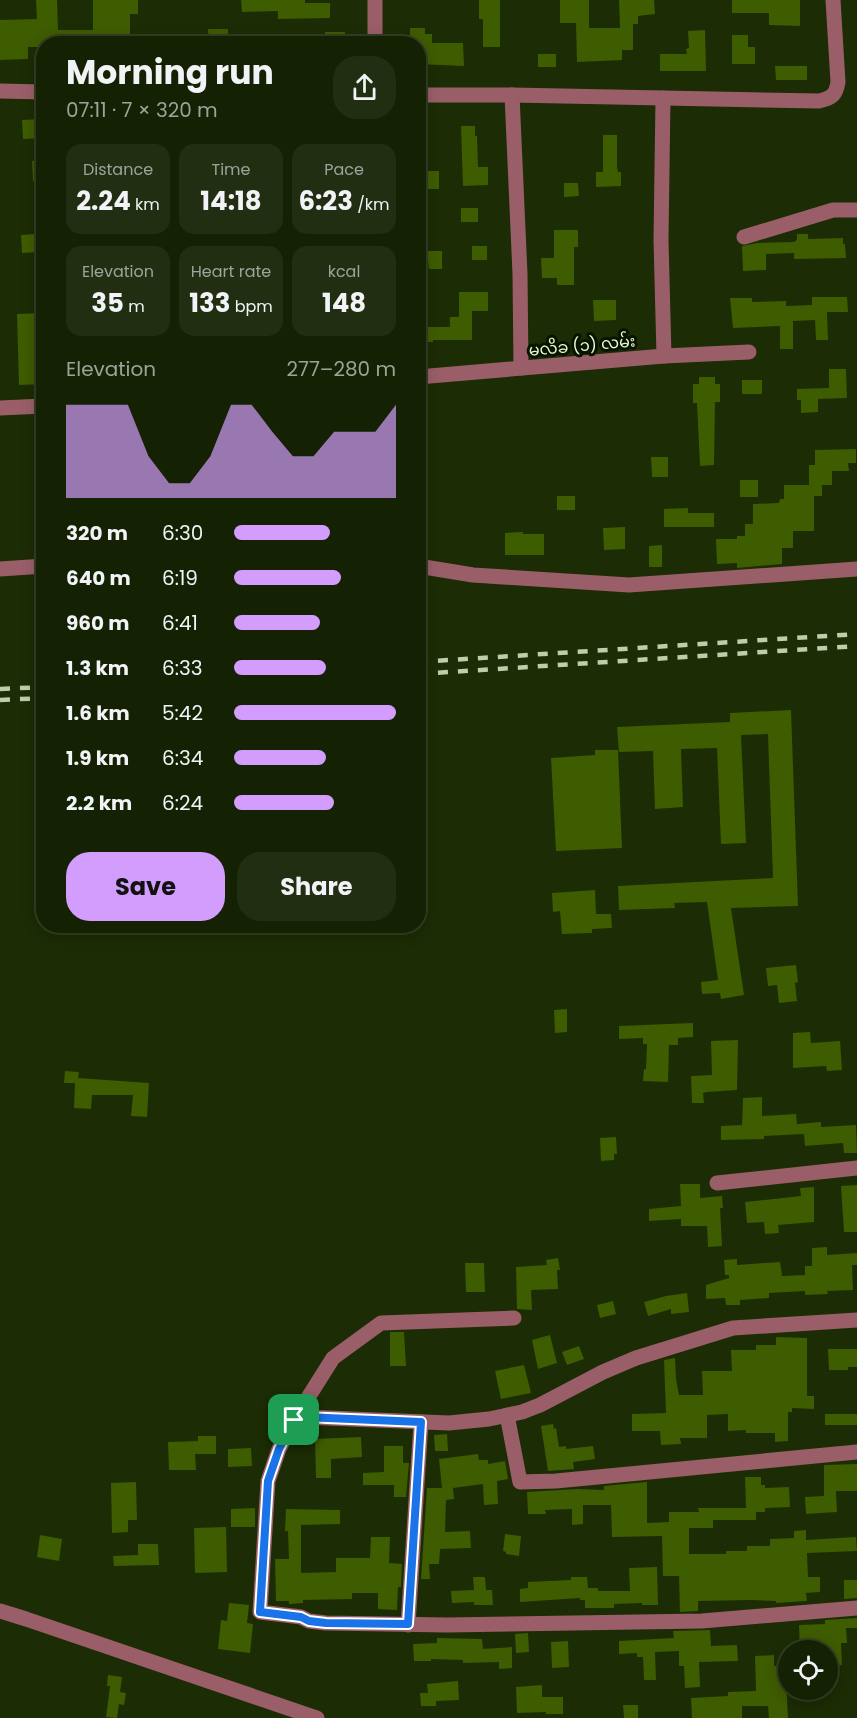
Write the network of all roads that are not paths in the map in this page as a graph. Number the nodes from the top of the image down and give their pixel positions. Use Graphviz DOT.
graph roads {
  1 [pos="375,0"];
  2 [pos="833,0"];
  3 [pos="375,36"];
  4 [pos="0,91"];
  5 [pos="36,92"];
  6 [pos="426,95"];
  7 [pos="512,95"];
  8 [pos="663,98"];
  9 [pos="857,210"];
  10 [pos="744,237"];
  11 [pos="749,352"];
  12 [pos="664,356"];
  13 [pos="521,368"];
  14 [pos="426,376"];
  15 [pos="36,406"];
  16 [pos="0,408"];
  17 [pos="36,566"];
  18 [pos="426,567"];
  19 [pos="0,568"];
  20 [pos="857,569"];
  21 [pos="857,1168"];
  22 [pos="717,1183"];
  23 [pos="514,1318"];
  24 [pos="857,1320"];
  25 [pos="507,1415"];
  26 [pos="294,1420"];
  27 [pos="421,1422"];
  28 [pos="857,1452"];
  29 [pos="857,1608"];
  30 [pos="0,1611"];
  31 [pos="408,1624"];
  32 [pos="317,1718"];
  1 -- 3 [label="street"];
  2 -- 8 [label="street"];
  4 -- 5 [label="street"];
  6 -- 7 [label="street"];
  7 -- 8 [label="street"];
  7 -- 13 [label="street"];
  8 -- 12 [label="street"];
  9 -- 10 [label="street"];
  11 -- 12 [label="street, မလိခ (၁) လမ်း"];
  12 -- 13 [label="street, မလိခ (၁) လမ်း"];
  13 -- 14 [label="street, မလိခ (၁) လမ်း"];
  15 -- 16 [label="street"];
  17 -- 19 [label="street"];
  18 -- 20 [label="street"];
  21 -- 22 [label="street"];
  23 -- 26 [label="street"];
  24 -- 25 [label="street"];
  25 -- 27 [label="street"];
  25 -- 28 [label="street"];
  26 -- 27 [label="street"];
  26 -- 31 [label="street"];
  27 -- 31 [label="street"];
  29 -- 31 [label="street"];
  30 -- 32 [label="street"];
}
